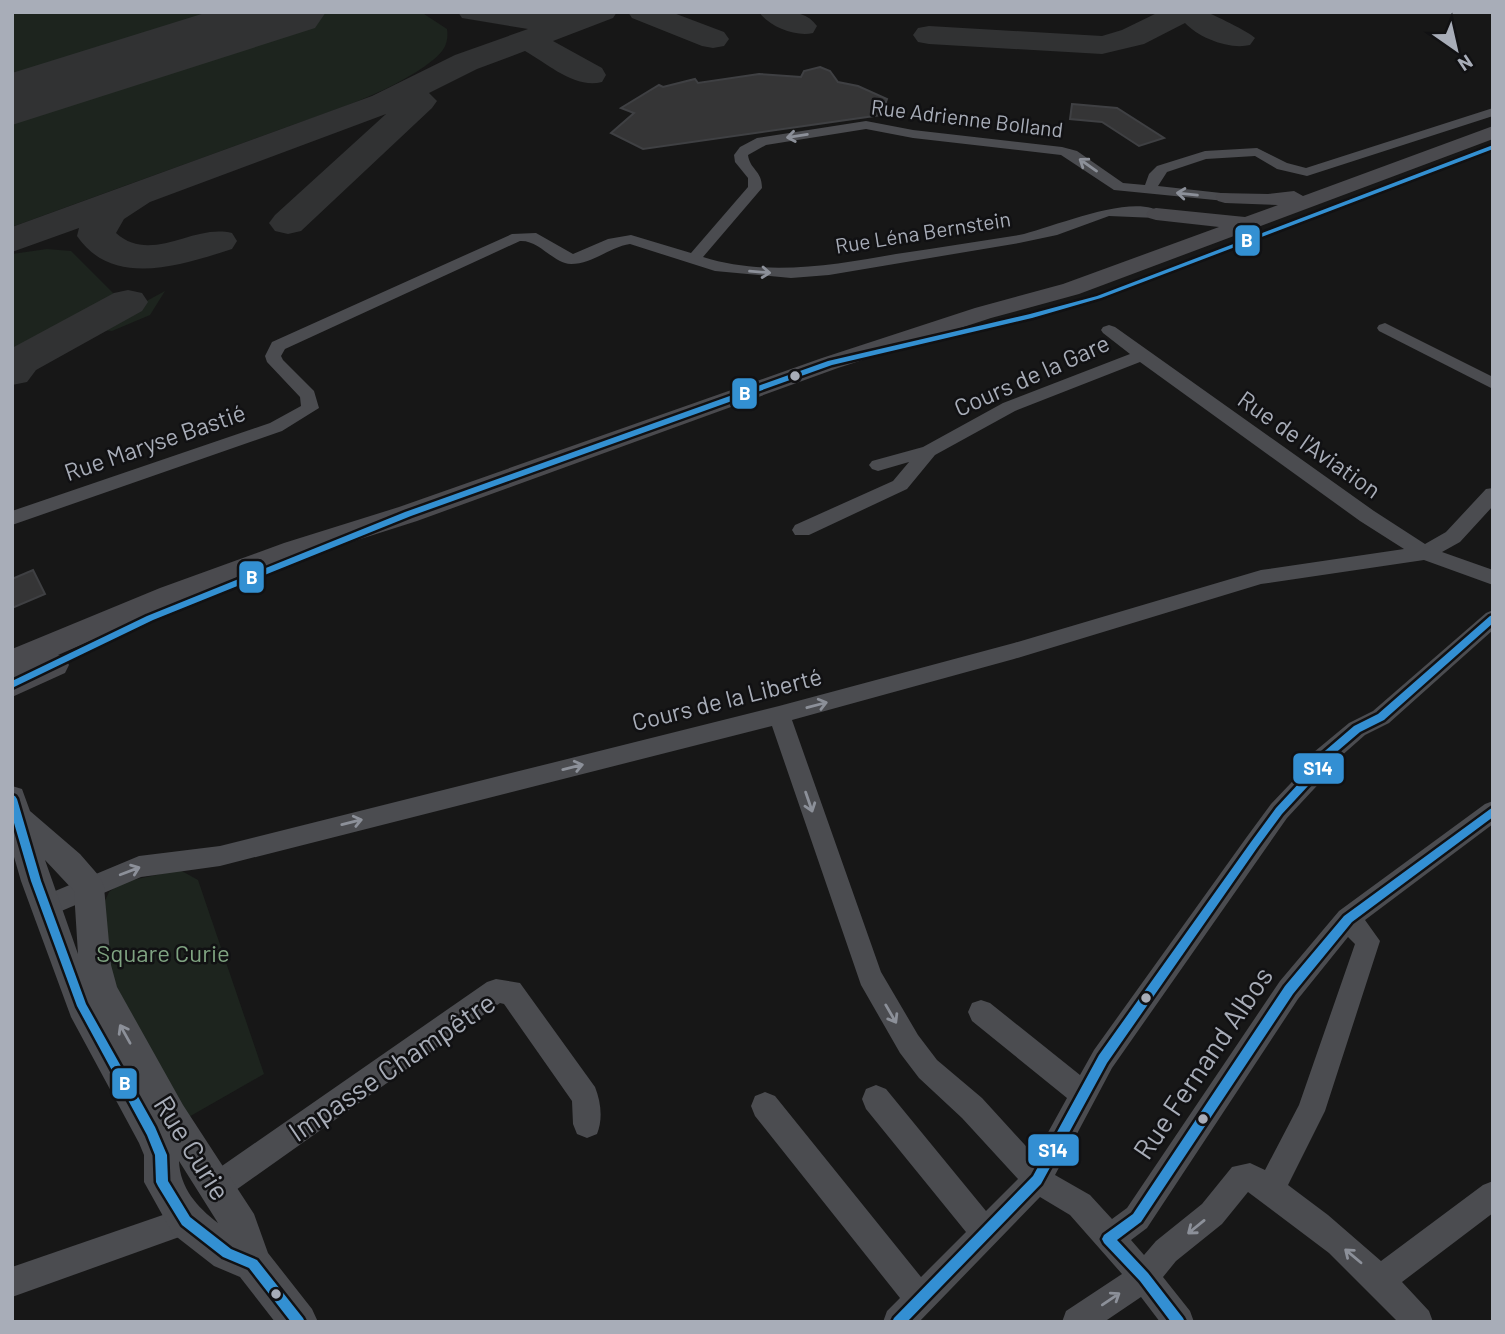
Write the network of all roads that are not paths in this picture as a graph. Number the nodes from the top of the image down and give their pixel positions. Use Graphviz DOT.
graph roads {
  1 [pos="1493,112"];
  2 [pos="1493,131"];
  3 [pos="1493,147"];
  4 [pos="1150,190"];
  5 [pos="1225,197"];
  6 [pos="1156,214"];
  7 [pos="1256,222"];
  8 [pos="1292,223"];
  9 [pos="1182,249"];
  10 [pos="693,260"];
  11 [pos="1133,283"];
  12 [pos="1385,328"];
  13 [pos="1109,330"];
  14 [pos="877,349"];
  15 [pos="1142,355"];
  16 [pos="1493,384"];
  17 [pos="929,451"];
  18 [pos="878,465"];
  19 [pos="1493,494"];
  20 [pos="408,514"];
  21 [pos="12,518"];
  22 [pos="802,530"];
  23 [pos="1425,553"];
  24 [pos="1493,578"];
  25 [pos="1493,618"];
  26 [pos="12,663"];
  27 [pos="12,685"];
  28 [pos="779,715"];
  29 [pos="16,809"];
  30 [pos="1493,811"];
  31 [pos="89,887"];
  32 [pos="45,907"];
  33 [pos="1348,919"];
  34 [pos="981,1012"];
  35 [pos="1085,1096"];
  36 [pos="876,1099"];
  37 [pos="765,1107"];
  38 [pos="587,1124"];
  39 [pos="1037,1180"];
  40 [pos="216,1187"];
  41 [pos="1270,1190"];
  42 [pos="1493,1195"];
  43 [pos="186,1221"];
  44 [pos="985,1233"];
  45 [pos="1108,1239"];
  46 [pos="253,1264"];
  47 [pos="1144,1277"];
  48 [pos="1381,1279"];
  49 [pos="12,1282"];
  50 [pos="920,1299"];
  51 [pos="299,1322"];
  52 [pos="898,1322"];
  53 [pos="1077,1322"];
  54 [pos="1179,1322"];
  55 [pos="1418,1322"];
  1 -- 4 [label="street"];
  2 -- 5 [label="main road"];
  2 -- 7 [label="main road"];
  3 -- 8 [label="main road"];
  5 -- 4 [label="street, one-way"];
  4 -- 10 [label="street, Rue Adrienne Bolland, one-way"];
  5 -- 7 [label="main road"];
  6 -- 7 [label="main road"];
  6 -- 9 [label="main road"];
  10 -- 6 [label="street, Rue Léna Bernstein, one-way"];
  7 -- 8 [label="main road"];
  7 -- 9 [label="main road"];
  7 -- 11 [label="main road"];
  8 -- 11 [label="main road"];
  9 -- 14 [label="main road"];
  10 -- 21 [label="street, Rue Maryse Bastié"];
  11 -- 14 [label="main road"];
  12 -- 16 [label="street"];
  13 -- 15 [label="street, Rue de l'Aviation"];
  14 -- 20 [label="main road"];
  15 -- 17 [label="street, Cours de la Gare"];
  15 -- 23 [label="street, Rue de l'Aviation"];
  17 -- 18 [label="street"];
  17 -- 22 [label="street, Cours de la Gare"];
  19 -- 23 [label="street"];
  20 -- 26 [label="main road"];
  20 -- 27 [label="main road"];
  23 -- 24 [label="street, Rue de l'Aviation"];
  28 -- 23 [label="street, Cours de la Liberté, one-way"];
  25 -- 35 [label="street"];
  31 -- 28 [label="street, Cours de la Liberté, one-way"];
  28 -- 39 [label="street, one-way"];
  29 -- 31 [label="street, Rue Curie"];
  29 -- 32 [label="street, Rue Curie"];
  30 -- 33 [label="street, Rue Fernand Albos"];
  31 -- 32 [label="street, Cours de la Liberté"];
  40 -- 31 [label="street, Rue Curie, one-way"];
  32 -- 43 [label="street, Rue Curie"];
  33 -- 41 [label="street"];
  33 -- 45 [label="street, Rue Fernand Albos"];
  34 -- 35 [label="street"];
  35 -- 39 [label="street"];
  36 -- 44 [label="street"];
  37 -- 50 [label="street"];
  38 -- 40 [label="street, Impasse Champêtre"];
  39 -- 44 [label="street"];
  39 -- 45 [label="street"];
  40 -- 46 [label="street, Rue Curie"];
  41 -- 47 [label="street, one-way"];
  48 -- 41 [label="street, one-way"];
  42 -- 48 [label="street"];
  43 -- 46 [label="street, Rue Curie"];
  43 -- 49 [label="street"];
  44 -- 50 [label="street"];
  45 -- 47 [label="street"];
  46 -- 51 [label="street, Rue Curie"];
  53 -- 47 [label="street, one-way"];
  47 -- 54 [label="street"];
  48 -- 55 [label="street"];
  50 -- 52 [label="street"];
}
